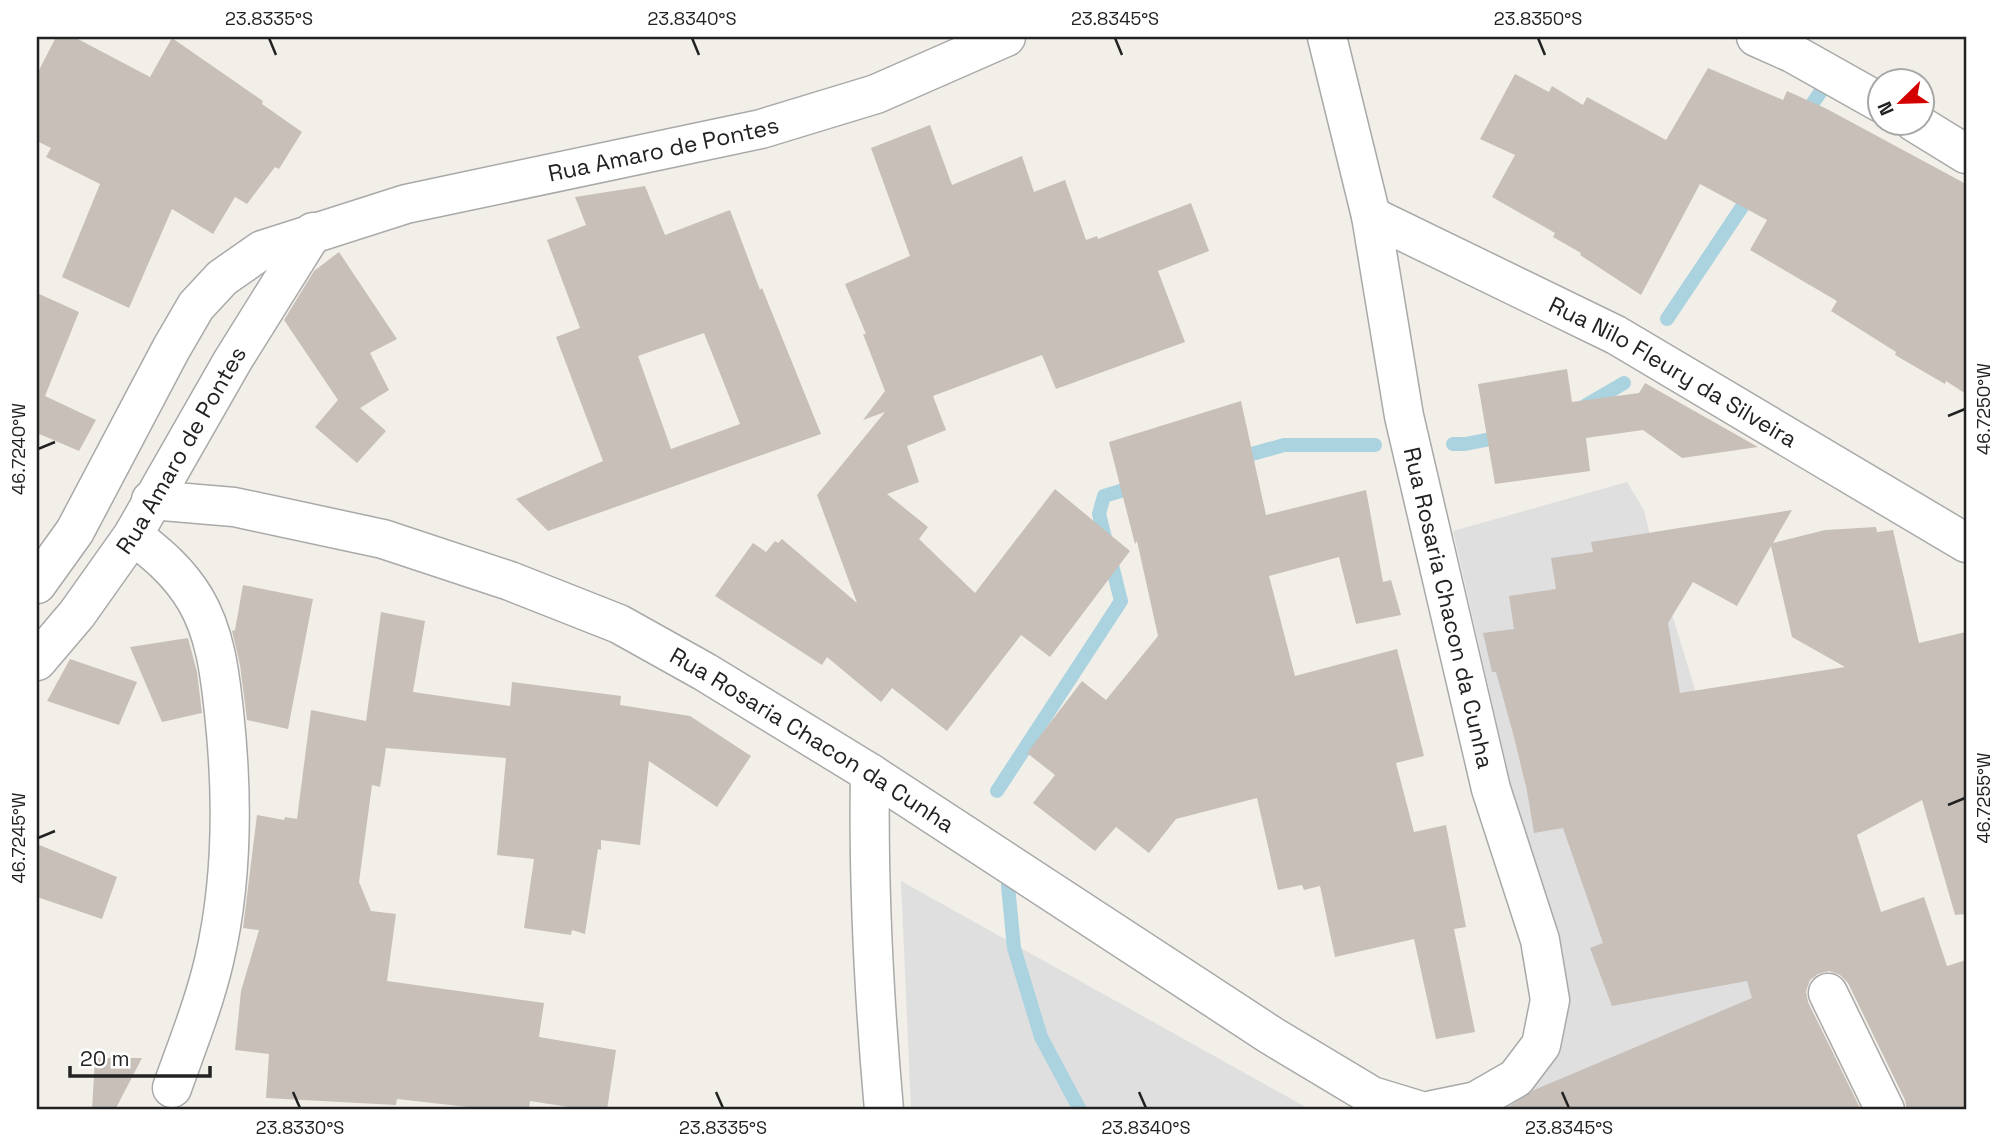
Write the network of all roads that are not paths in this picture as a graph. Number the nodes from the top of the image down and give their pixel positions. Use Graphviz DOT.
graph roads {
  1 [pos="1006,37"];
  2 [pos="1327,37"];
  3 [pos="1756,37"];
  4 [pos="1867,95"];
  5 [pos="1937,136"];
  6 [pos="1966,154"];
  7 [pos="1371,216"];
  8 [pos="313,232"];
  9 [pos="151,500"];
  10 [pos="37,528"];
  11 [pos="75,531"];
  12 [pos="133,535"];
  13 [pos="1966,543"];
  14 [pos="37,584"];
  15 [pos="37,661"];
  16 [pos="870,773"];
  17 [pos="1828,993"];
  18 [pos="172,1088"];
  19 [pos="884,1110"];
  20 [pos="1418,1110"];
  21 [pos="1432,1110"];
  22 [pos="1885,1110"];
  1 -- 8 [label="street, Rua Amaro de Pontes"];
  2 -- 7 [label="street, Rua Rosaria Chacon da Cunha"];
  3 -- 4 [label="street"];
  5 -- 6 [label="street"];
  7 -- 13 [label="street, Rua Nilo Fleury da Silveira"];
  7 -- 21 [label="street, Rua Rosaria Chacon da Cunha"];
  8 -- 9 [label="street, Rua Amaro de Pontes"];
  8 -- 11 [label="street, Rua Amaro de Pontes"];
  9 -- 12 [label="street, Rua Amaro de Pontes"];
  9 -- 16 [label="street, Rua Rosaria Chacon da Cunha"];
  10 -- 11 [label="street"];
  11 -- 14 [label="street, Rua Amaro de Pontes"];
  12 -- 15 [label="street, Rua Amaro de Pontes"];
  12 -- 18 [label="street"];
  16 -- 19 [label="street"];
  16 -- 20 [label="street, Rua Rosaria Chacon da Cunha"];
  17 -- 22 [label="street"];
}
